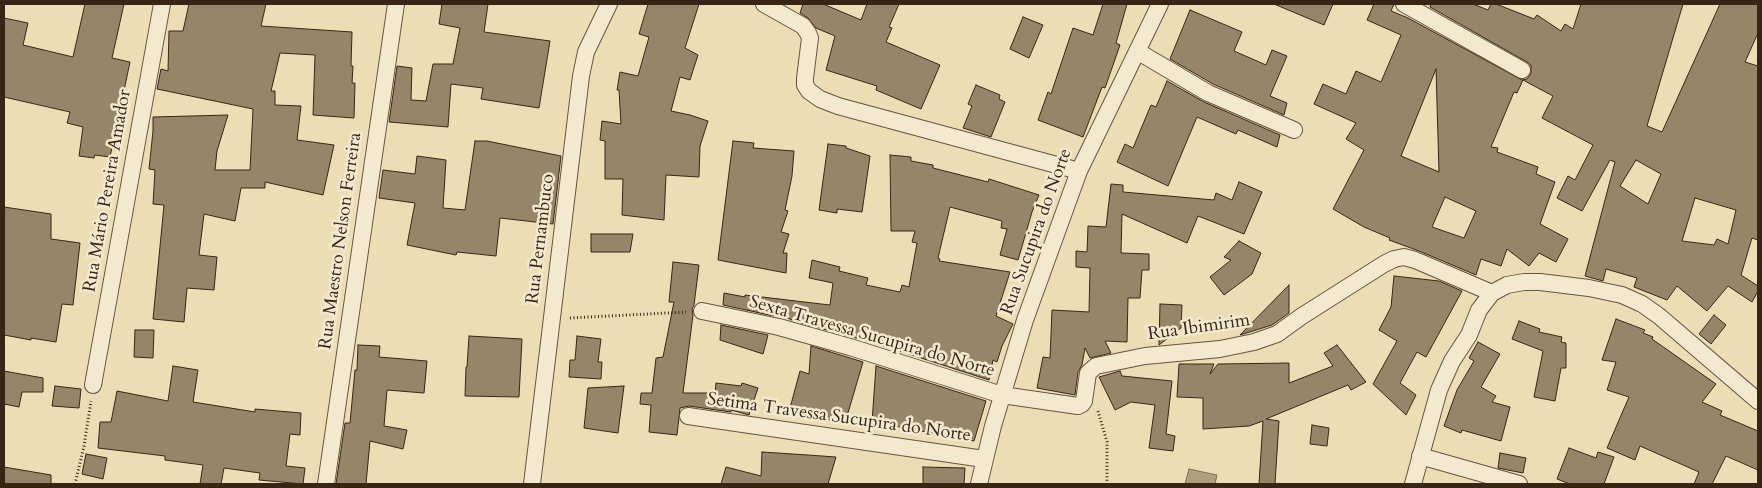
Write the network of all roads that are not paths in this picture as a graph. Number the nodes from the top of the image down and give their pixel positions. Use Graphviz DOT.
graph roads {
  1 [pos="162,4"];
  2 [pos="396,4"];
  3 [pos="610,4"];
  4 [pos="764,4"];
  5 [pos="1160,4"];
  6 [pos="1404,4"];
  7 [pos="1137,51"];
  8 [pos="1522,70"];
  9 [pos="1294,130"];
  10 [pos="1079,171"];
  11 [pos="1494,292"];
  12 [pos="702,311"];
  13 [pos="93,385"];
  14 [pos="1002,395"];
  15 [pos="1758,401"];
  16 [pos="688,416"];
  17 [pos="1420,456"];
  18 [pos="984,459"];
  19 [pos="326,484"];
  20 [pos="532,484"];
  21 [pos="979,484"];
  22 [pos="1413,484"];
  23 [pos="1519,484"];
  1 -- 13 [label="street, Rua Mário Pereira Amador"];
  2 -- 19 [label="street, Rua Maestro Nelson Ferreira"];
  3 -- 20 [label="street, Rua Pernambuco"];
  4 -- 10 [label="street"];
  5 -- 7 [label="street, Rua Sucupira do Norte"];
  6 -- 8 [label="street"];
  7 -- 9 [label="street"];
  7 -- 10 [label="street, Rua Sucupira do Norte"];
  10 -- 14 [label="street, Rua Sucupira do Norte"];
  11 -- 14 [label="street, Rua Ibimirim"];
  11 -- 15 [label="street"];
  11 -- 17 [label="street"];
  12 -- 14 [label="street, Sexta Travessa Sucupira do Norte"];
  14 -- 18 [label="street, Rua Sucupira do Norte"];
  16 -- 18 [label="street, Setima Travessa Sucupira do Norte"];
  17 -- 22 [label="street"];
  17 -- 23 [label="street"];
  18 -- 21 [label="street, Rua Sucupira do Norte"];
}
